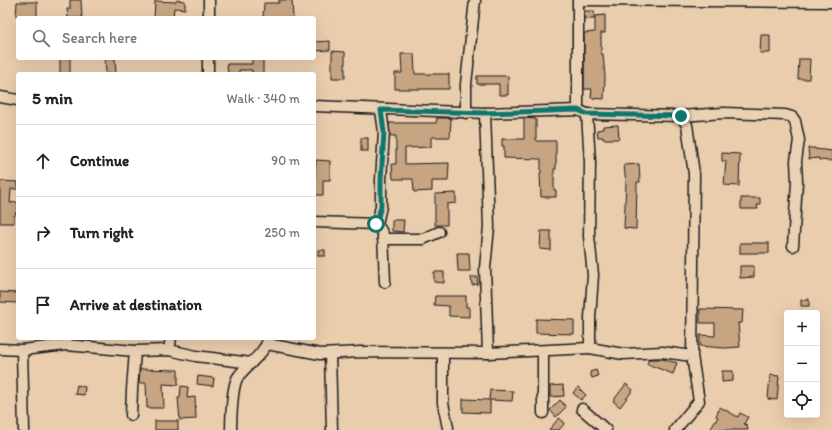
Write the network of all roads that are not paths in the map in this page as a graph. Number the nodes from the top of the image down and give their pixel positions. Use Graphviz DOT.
graph roads {
  1 [pos="209,0"];
  2 [pos="475,0"];
  3 [pos="578,0"];
  4 [pos="582,0"];
  5 [pos="832,2"];
  6 [pos="209,16"];
  7 [pos="208,60"];
  8 [pos="208,72"];
  9 [pos="0,97"];
  10 [pos="16,100"];
  11 [pos="316,106"];
  12 [pos="381,110"];
  13 [pos="582,112"];
  14 [pos="466,113"];
  15 [pos="485,113"];
  16 [pos="681,116"];
  17 [pos="316,222"];
  18 [pos="376,224"];
  19 [pos="439,232"];
  20 [pos="383,239"];
  21 [pos="793,246"];
  22 [pos="385,282"];
  23 [pos="171,340"];
  24 [pos="66,341"];
  25 [pos="268,341"];
  26 [pos="590,348"];
  27 [pos="0,349"];
  28 [pos="22,350"];
  29 [pos="169,350"];
  30 [pos="543,350"];
  31 [pos="135,351"];
  32 [pos="443,353"];
  33 [pos="488,353"];
  34 [pos="330,354"];
  35 [pos="692,356"];
  36 [pos="232,362"];
  37 [pos="251,363"];
  38 [pos="237,378"];
  39 [pos="582,409"];
  40 [pos="544,413"];
  41 [pos="131,415"];
  42 [pos="448,428"];
  43 [pos="24,430"];
  44 [pos="231,430"];
  45 [pos="332,430"];
  46 [pos="606,430"];
  47 [pos="675,430"];
  1 -- 6 [label="street"];
  2 -- 14 [label="street"];
  3 -- 13 [label="street"];
  4 -- 5 [label="street"];
  7 -- 8 [label="street"];
  9 -- 10 [label="street"];
  11 -- 12 [label="street"];
  12 -- 14 [label="street"];
  12 -- 18 [label="street"];
  13 -- 15 [label="street"];
  13 -- 16 [label="street"];
  13 -- 26 [label="street"];
  14 -- 15 [label="street"];
  15 -- 33 [label="street"];
  16 -- 21 [label="street"];
  16 -- 35 [label="street"];
  17 -- 18 [label="street"];
  18 -- 20 [label="street"];
  19 -- 20 [label="street"];
  20 -- 22 [label="street"];
  23 -- 29 [label="street"];
  24 -- 28 [label="street"];
  24 -- 31 [label="street"];
  25 -- 34 [label="street"];
  25 -- 37 [label="street"];
  26 -- 30 [label="street"];
  26 -- 35 [label="street"];
  27 -- 28 [label="street"];
  28 -- 43 [label="street"];
  29 -- 31 [label="street"];
  29 -- 36 [label="street"];
  30 -- 33 [label="street"];
  30 -- 40 [label="street"];
  31 -- 41 [label="street"];
  32 -- 33 [label="street"];
  32 -- 34 [label="street"];
  32 -- 42 [label="street"];
  34 -- 45 [label="street"];
  35 -- 47 [label="street"];
  36 -- 37 [label="street"];
  36 -- 38 [label="street"];
  37 -- 38 [label="street"];
  38 -- 44 [label="street"];
  39 -- 46 [label="street"];
}
